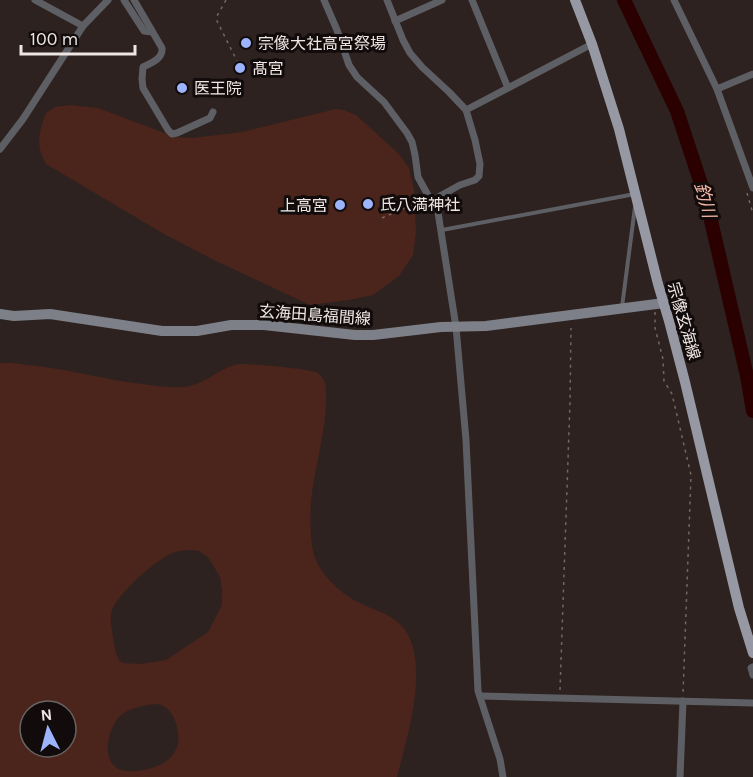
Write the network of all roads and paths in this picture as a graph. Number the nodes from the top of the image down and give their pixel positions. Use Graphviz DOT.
graph roads {
  1 [pos="36,0"];
  2 [pos="108,0"];
  3 [pos="124,0"];
  4 [pos="134,0"];
  5 [pos="226,0"];
  6 [pos="324,0"];
  7 [pos="387,0"];
  8 [pos="442,0"];
  9 [pos="472,0"];
  10 [pos="575,0"];
  11 [pos="674,0"];
  12 [pos="395,21"];
  13 [pos="83,26"];
  14 [pos="152,32"];
  15 [pos="592,44"];
  16 [pos="237,61"];
  17 [pos="753,74"];
  18 [pos="508,88"];
  19 [pos="717,89"];
  20 [pos="466,110"];
  21 [pos="213,112"];
  22 [pos="0,149"];
  23 [pos="753,185"];
  24 [pos="636,195"];
  25 [pos="434,201"];
  26 [pos="382,218"];
  27 [pos="441,230"];
  28 [pos="660,303"];
  29 [pos="622,308"];
  30 [pos="0,314"];
  31 [pos="456,327"];
  32 [pos="571,328"];
  33 [pos="749,627"];
  34 [pos="753,653"];
  35 [pos="753,667"];
  36 [pos="753,675"];
  37 [pos="481,696"];
  38 [pos="560,698"];
  39 [pos="683,701"];
  40 [pos="753,704"];
  41 [pos="503,777"];
  42 [pos="680,777"];
  1 -- 13 [label="street"];
  2 -- 13 [label="street"];
  3 -- 14 [label="street"];
  4 -- 14 [label="street"];
  5 -- 16 [label="path"];
  6 -- 25 [label="street"];
  7 -- 12 [label="street"];
  8 -- 12 [label="street"];
  9 -- 18 [label="street"];
  10 -- 15 [label="main road, 宗像玄海線"];
  11 -- 19 [label="street"];
  12 -- 20 [label="street"];
  13 -- 22 [label="street"];
  14 -- 21 [label="street"];
  15 -- 18 [label="street"];
  15 -- 24 [label="main road, 宗像玄海線"];
  17 -- 19 [label="street"];
  18 -- 20 [label="street"];
  19 -- 23 [label="street"];
  20 -- 25 [label="street"];
  24 -- 27 [label="lane"];
  24 -- 28 [label="main road, 宗像玄海線"];
  24 -- 29 [label="lane"];
  25 -- 26 [label="path"];
  25 -- 27 [label="street"];
  27 -- 31 [label="street"];
  28 -- 29 [label="main road, 玄海田島福間線"];
  28 -- 33 [label="main road, 宗像玄海線"];
  28 -- 39 [label="path"];
  29 -- 31 [label="main road, 玄海田島福間線"];
  30 -- 31 [label="main road, 玄海田島福間線"];
  31 -- 37 [label="street"];
  32 -- 38 [label="path"];
  33 -- 34 [label="main road, 宗像玄海線"];
  35 -- 36 [label="street"];
  37 -- 38 [label="street"];
  37 -- 41 [label="street"];
  38 -- 39 [label="street"];
  39 -- 40 [label="street"];
  39 -- 42 [label="street"];
}
